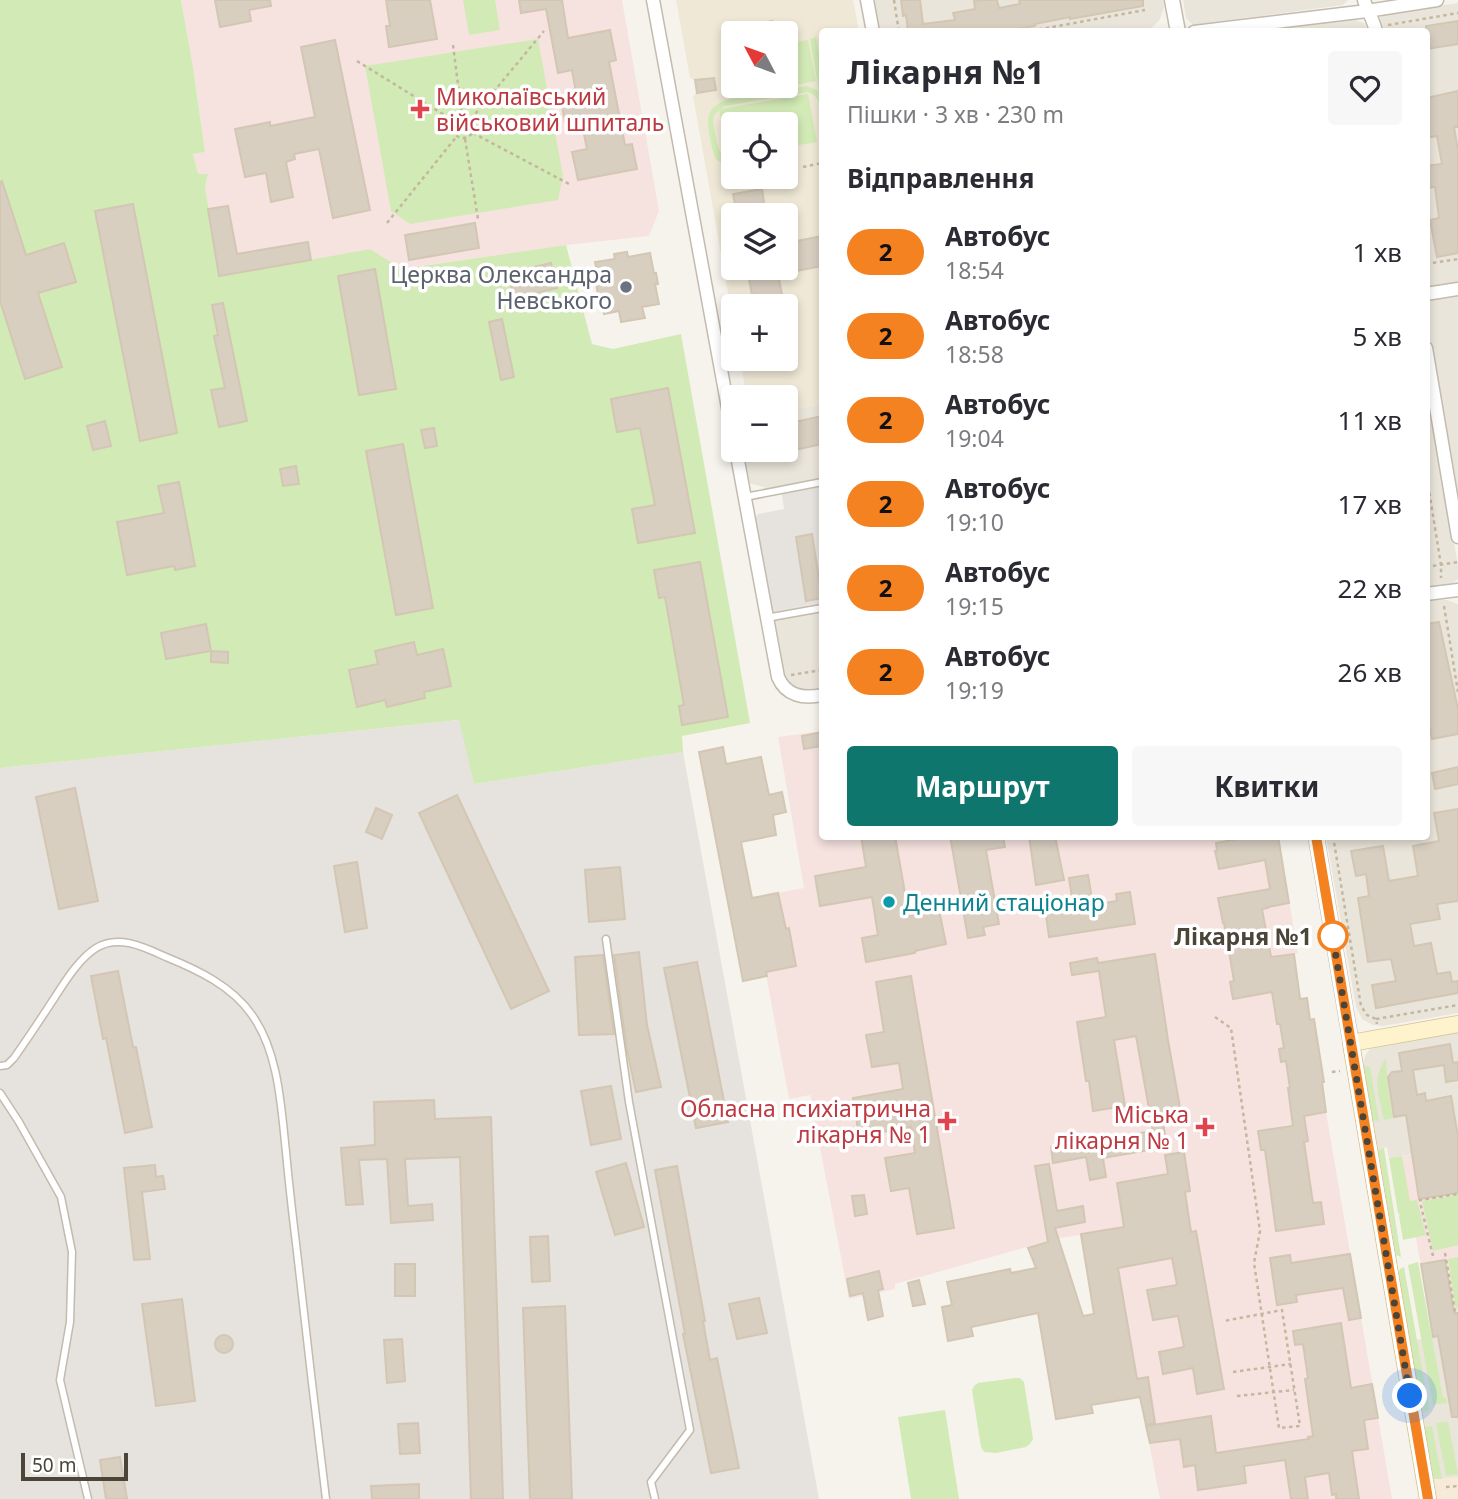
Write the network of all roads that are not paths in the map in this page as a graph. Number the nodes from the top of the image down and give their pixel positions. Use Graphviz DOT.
graph roads {
  1 [pos="653,0"];
  2 [pos="867,0"];
  3 [pos="1172,0"];
  4 [pos="1437,0"];
  5 [pos="1366,5"];
  6 [pos="872,28"];
  7 [pos="1177,28"];
  8 [pos="1219,28"];
  9 [pos="1375,28"];
  10 [pos="1458,289"];
  11 [pos="1430,293"];
  12 [pos="1430,372"];
  13 [pos="724,385"];
  14 [pos="738,462"];
  15 [pos="819,483"];
  16 [pos="745,497"];
  17 [pos="1458,537"];
  18 [pos="1458,590"];
  19 [pos="1430,594"];
  20 [pos="819,609"];
  21 [pos="766,618"];
  22 [pos="819,696"];
  23 [pos="1317,840"];
  24 [pos="606,939"];
  25 [pos="1458,1024"];
  26 [pos="1351,1042"];
  27 [pos="0,1066"];
  28 [pos="0,1093"];
  29 [pos="88,1499"];
  30 [pos="326,1499"];
  31 [pos="654,1499"];
  32 [pos="1428,1499"];
  1 -- 13 [label="street"];
  2 -- 6 [label="street"];
  3 -- 7 [label="street"];
  4 -- 5 [label="street"];
  5 -- 8 [label="street"];
  5 -- 9 [label="street"];
  10 -- 11 [label="street"];
  12 -- 17 [label="street"];
  14 -- 16 [label="street"];
  15 -- 16 [label="lane"];
  16 -- 21 [label="street"];
  18 -- 19 [label="street"];
  20 -- 21 [label="lane"];
  21 -- 22 [label="street"];
  23 -- 26 [label="street"];
  24 -- 31 [label="lane"];
  25 -- 26 [label="main road"];
  26 -- 32 [label="main road"];
  27 -- 30 [label="lane"];
  28 -- 29 [label="lane"];
}
